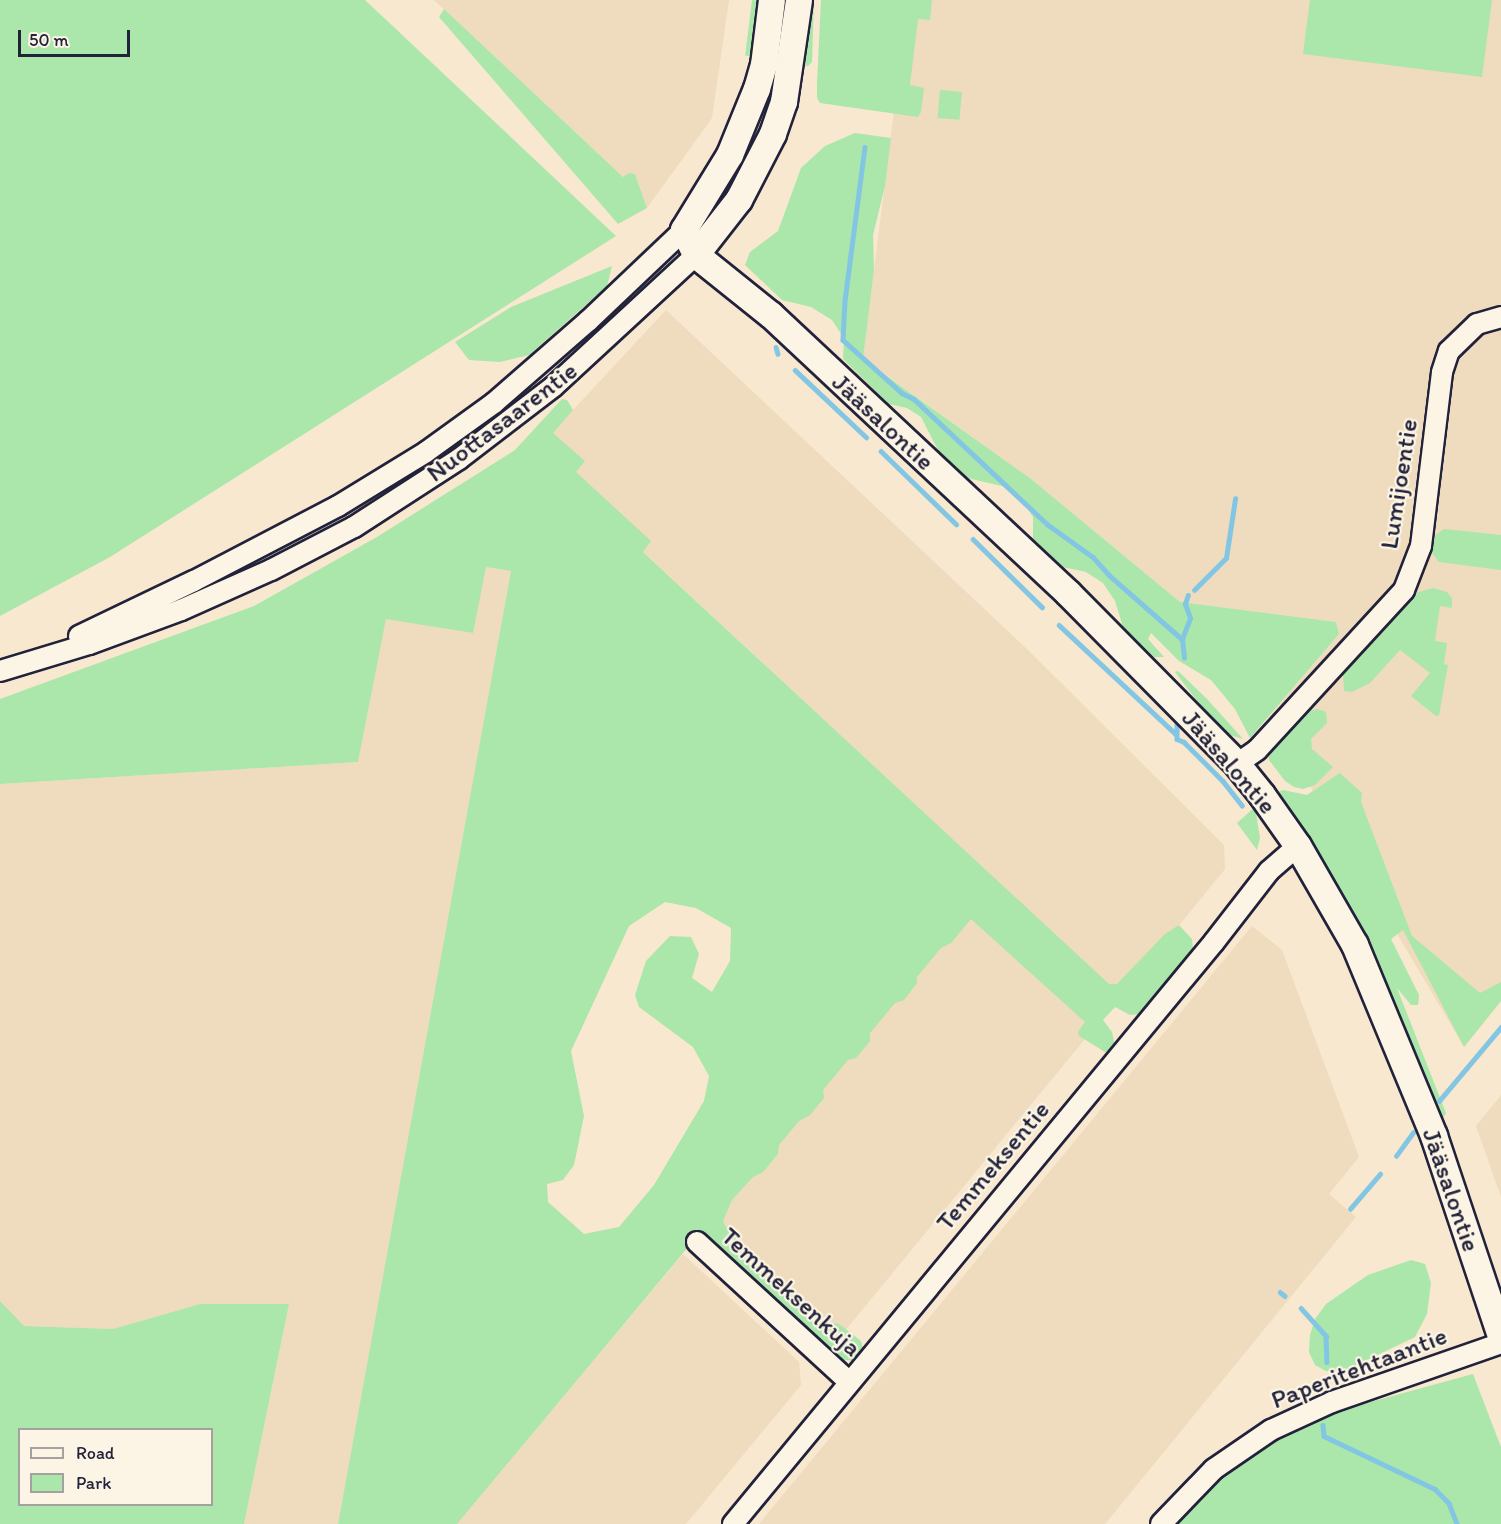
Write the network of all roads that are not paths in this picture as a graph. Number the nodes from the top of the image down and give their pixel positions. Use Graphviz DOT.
graph roads {
  1 [pos="772,0"];
  2 [pos="799,0"];
  3 [pos="684,230"];
  4 [pos="702,248"];
  5 [pos="1501,317"];
  6 [pos="26,662"];
  7 [pos="0,671"];
  8 [pos="1237,764"];
  9 [pos="1298,846"];
  10 [pos="697,1242"];
  11 [pos="1501,1336"];
  12 [pos="1501,1343"];
  13 [pos="849,1382"];
  14 [pos="733,1524"];
  15 [pos="1161,1524"];
  1 -- 3 [label="main road, Nuottasaarentie"];
  2 -- 4 [label="main road, Nuottasaarentie"];
  3 -- 4 [label="main road, Jääsalontie"];
  3 -- 6 [label="street, Nuottasaarentie"];
  4 -- 6 [label="street, Nuottasaarentie"];
  4 -- 8 [label="main road, Jääsalontie"];
  5 -- 8 [label="street, Lumijoentie"];
  6 -- 7 [label="street, Nuottasaarentie"];
  8 -- 9 [label="main road, Jääsalontie"];
  9 -- 11 [label="main road, Jääsalontie"];
  9 -- 13 [label="street, Temmeksentie"];
  10 -- 13 [label="street, Temmeksenkuja"];
  12 -- 15 [label="street, Paperitehtaantie"];
  13 -- 14 [label="street, Temmeksentie"];
}
